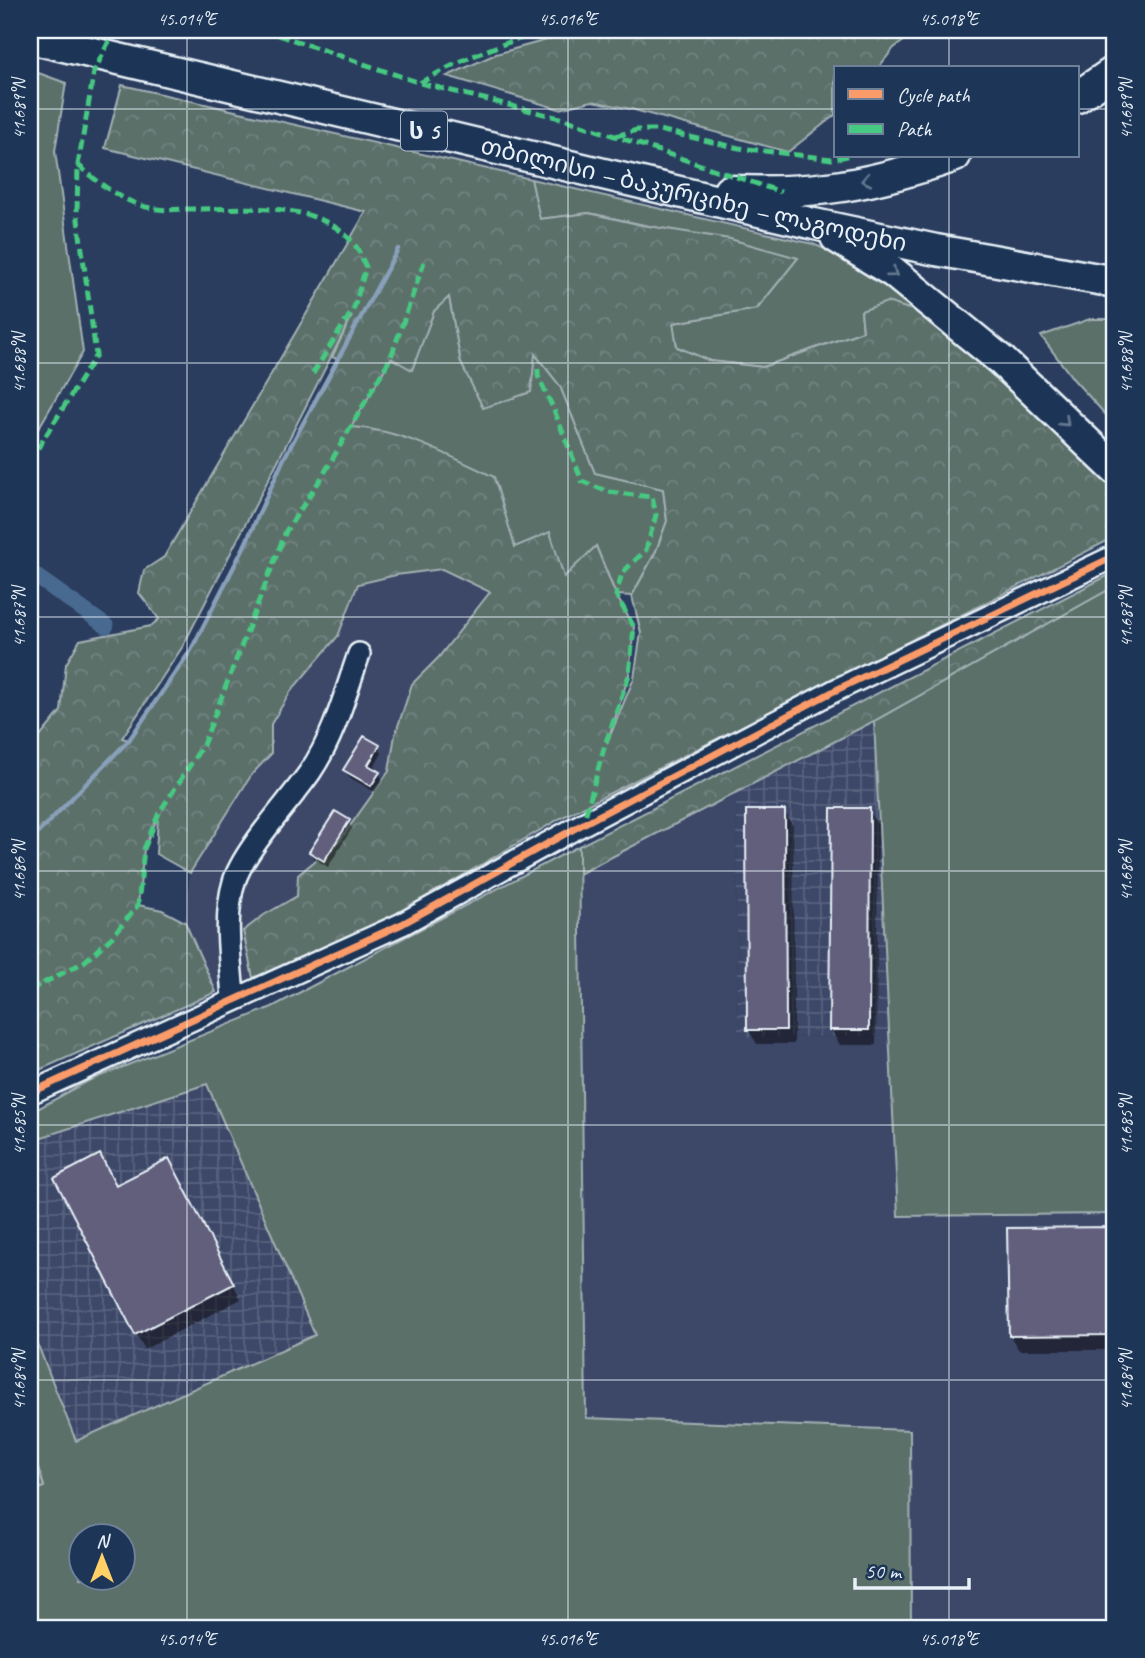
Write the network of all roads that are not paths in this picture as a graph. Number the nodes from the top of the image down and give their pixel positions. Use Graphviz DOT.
graph roads {
  1 [pos="30,38"];
  2 [pos="1115,71"];
  3 [pos="1078,96"];
  4 [pos="948,158"];
  5 [pos="680,191"];
  6 [pos="814,224"];
  7 [pos="1115,282"];
  8 [pos="1115,469"];
  9 [pos="1115,556"];
  10 [pos="359,654"];
  11 [pos="233,999"];
  12 [pos="30,1093"];
  1 -- 5 [label="highway, თბილისი — ბაკურციხე — ლაგოდეხი / ს 5"];
  2 -- 3 [label="highway"];
  4 -- 5 [label="highway, one-way"];
  5 -- 6 [label="highway, თბილისი — ბაკურციხე — ლაგოდეხი / ს 5"];
  6 -- 7 [label="highway, თბილისი — ბაკურციხე — ლაგოდეხი / ს 5"];
  6 -- 8 [label="highway, one-way"];
  9 -- 11 [label="street"];
  10 -- 11 [label="street"];
  11 -- 12 [label="street"];
}
